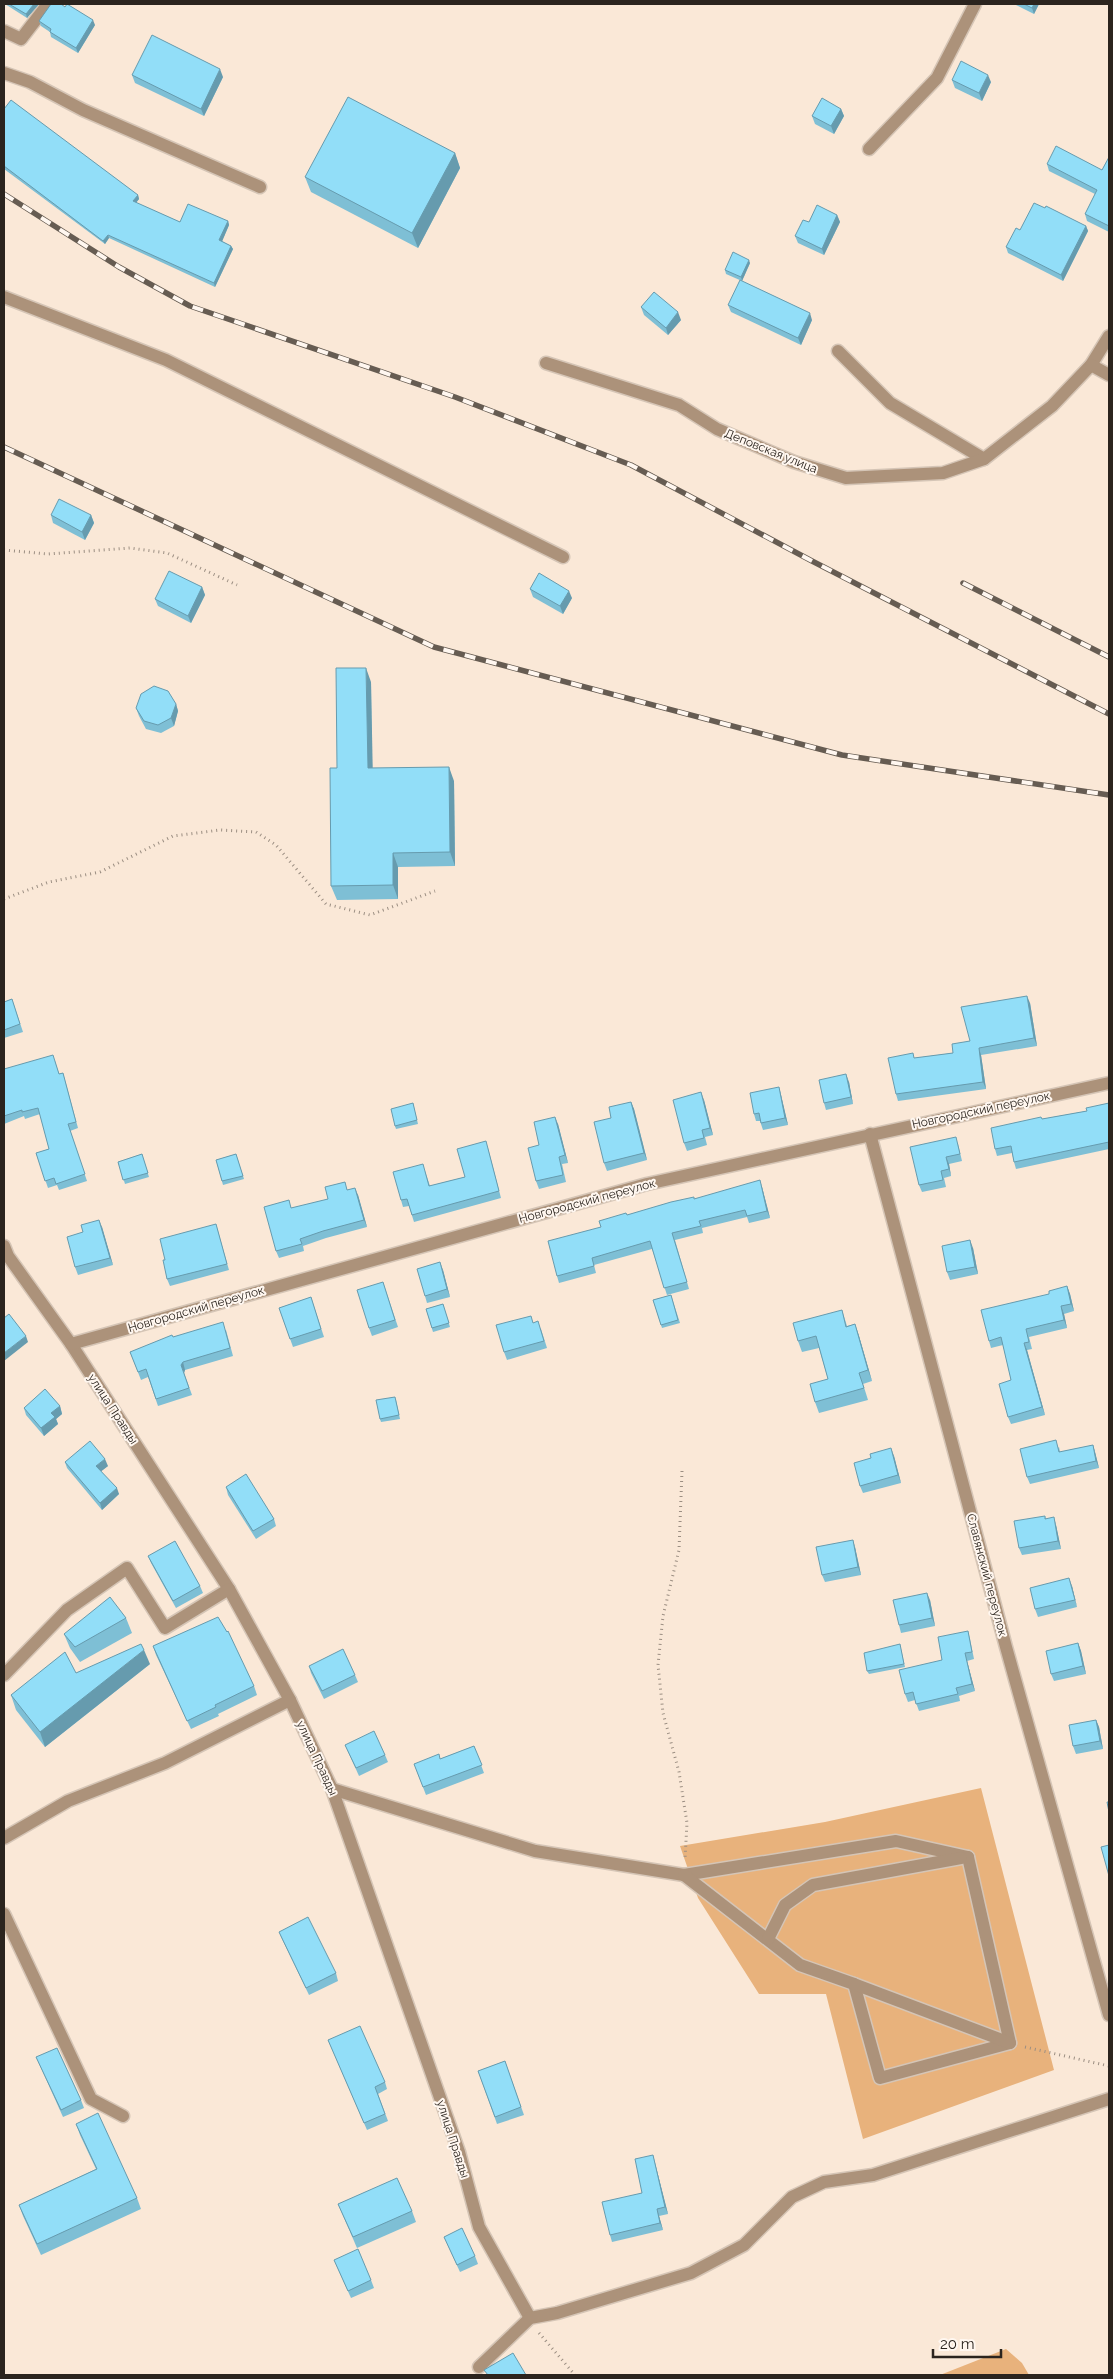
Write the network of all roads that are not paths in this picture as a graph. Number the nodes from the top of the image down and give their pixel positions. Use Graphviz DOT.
graph roads {
  1 [pos="48,4"];
  2 [pos="975,4"];
  3 [pos="4,31"];
  4 [pos="4,73"];
  5 [pos="869,149"];
  6 [pos="260,187"];
  7 [pos="4,297"];
  8 [pos="1109,336"];
  9 [pos="838,351"];
  10 [pos="546,363"];
  11 [pos="1091,365"];
  12 [pos="1109,375"];
  13 [pos="984,459"];
  14 [pos="563,557"];
  15 [pos="1109,1083"];
  16 [pos="870,1134"];
  17 [pos="4,1246"];
  18 [pos="70,1344"];
  19 [pos="230,1589"];
  20 [pos="4,1675"];
  21 [pos="290,1700"];
  22 [pos="332,1789"];
  23 [pos="4,1838"];
  24 [pos="968,1857"];
  25 [pos="684,1874"];
  26 [pos="4,1914"];
  27 [pos="768,1939"];
  28 [pos="854,1984"];
  29 [pos="1109,2015"];
  30 [pos="1010,2043"];
  31 [pos="1109,2099"];
  32 [pos="123,2116"];
  33 [pos="530,2318"];
  34 [pos="479,2367"];
  1 -- 3 [label="street"];
  2 -- 5 [label="street"];
  4 -- 6 [label="street"];
  7 -- 14 [label="street"];
  8 -- 11 [label="street, Деповская улица"];
  9 -- 13 [label="street"];
  10 -- 13 [label="street, Деповская улица"];
  11 -- 12 [label="street"];
  11 -- 13 [label="street, Деповская улица"];
  15 -- 16 [label="street, Новгородский переулок"];
  16 -- 18 [label="street, Новгородский переулок"];
  16 -- 29 [label="street, Славянский переулок"];
  17 -- 18 [label="street, улица Правды"];
  18 -- 19 [label="street, улица Правды"];
  19 -- 20 [label="street"];
  19 -- 21 [label="street, улица Правды"];
  21 -- 22 [label="street, улица Правды"];
  21 -- 23 [label="street"];
  22 -- 25 [label="street"];
  22 -- 33 [label="street, улица Правды"];
  24 -- 25 [label="street"];
  24 -- 27 [label="street"];
  24 -- 30 [label="street"];
  25 -- 27 [label="street"];
  26 -- 32 [label="street"];
  27 -- 28 [label="street"];
  28 -- 30 [label="street"];
  28 -- 30 [label="street"];
  31 -- 33 [label="street"];
  33 -- 34 [label="street"];
}
